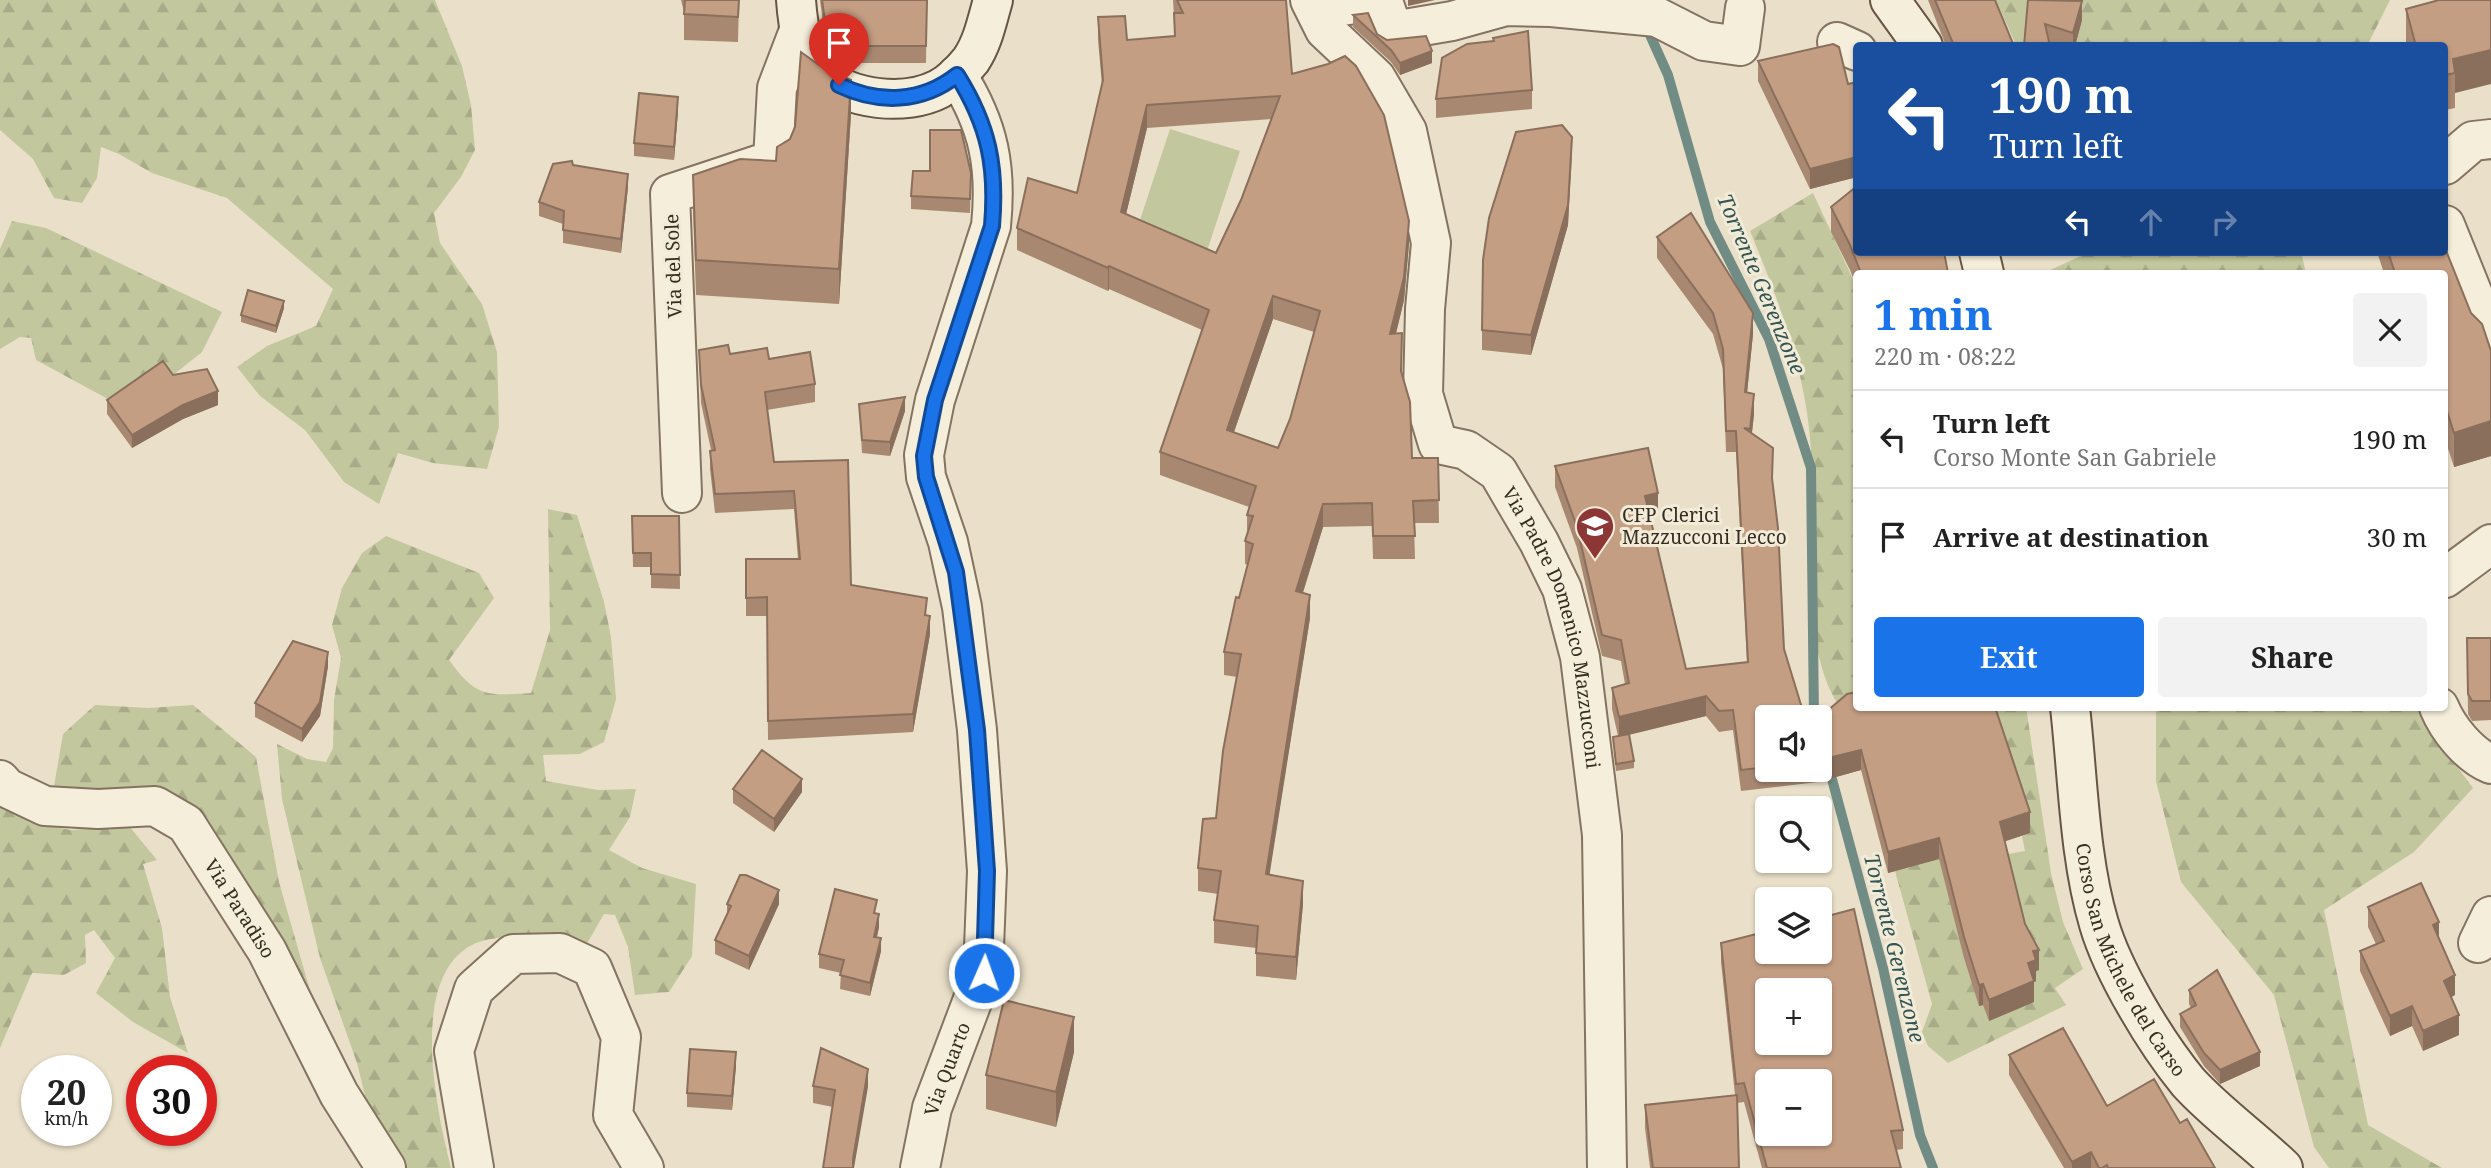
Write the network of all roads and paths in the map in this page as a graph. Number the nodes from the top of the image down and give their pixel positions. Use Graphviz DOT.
graph roads {
  1 [pos="993,0"];
  2 [pos="1890,0"];
  3 [pos="1325,3"];
  4 [pos="1745,8"];
  5 [pos="797,16"];
  6 [pos="1920,42"];
  7 [pos="957,75"];
  8 [pos="2491,139"];
  9 [pos="2448,162"];
  10 [pos="2448,232"];
  11 [pos="2491,339"];
  12 [pos="682,492"];
  13 [pos="2491,544"];
  14 [pos="2491,574"];
  15 [pos="2448,576"];
  16 [pos="2070,711"];
  17 [pos="2441,711"];
  18 [pos="2491,764"];
  19 [pos="0,780"];
  20 [pos="2271,1162"];
  21 [pos="386,1168"];
  22 [pos="474,1168"];
  23 [pos="644,1168"];
  24 [pos="920,1168"];
  25 [pos="1607,1168"];
  1 -- 7 [label="street"];
  2 -- 6 [label="street"];
  3 -- 4 [label="street"];
  3 -- 25 [label="street, Via Padre Domenico Mazzucconi"];
  5 -- 7 [label="street"];
  5 -- 12 [label="street, Via del Sole"];
  7 -- 24 [label="street, Via Quarto"];
  8 -- 9 [label="street"];
  10 -- 11 [label="street"];
  13 -- 15 [label="street"];
  14 -- 15 [label="street"];
  16 -- 20 [label="street, Corso San Michele del Carso"];
  17 -- 18 [label="street"];
  19 -- 21 [label="street, Via Paradiso"];
  22 -- 23 [label="street"];
}
